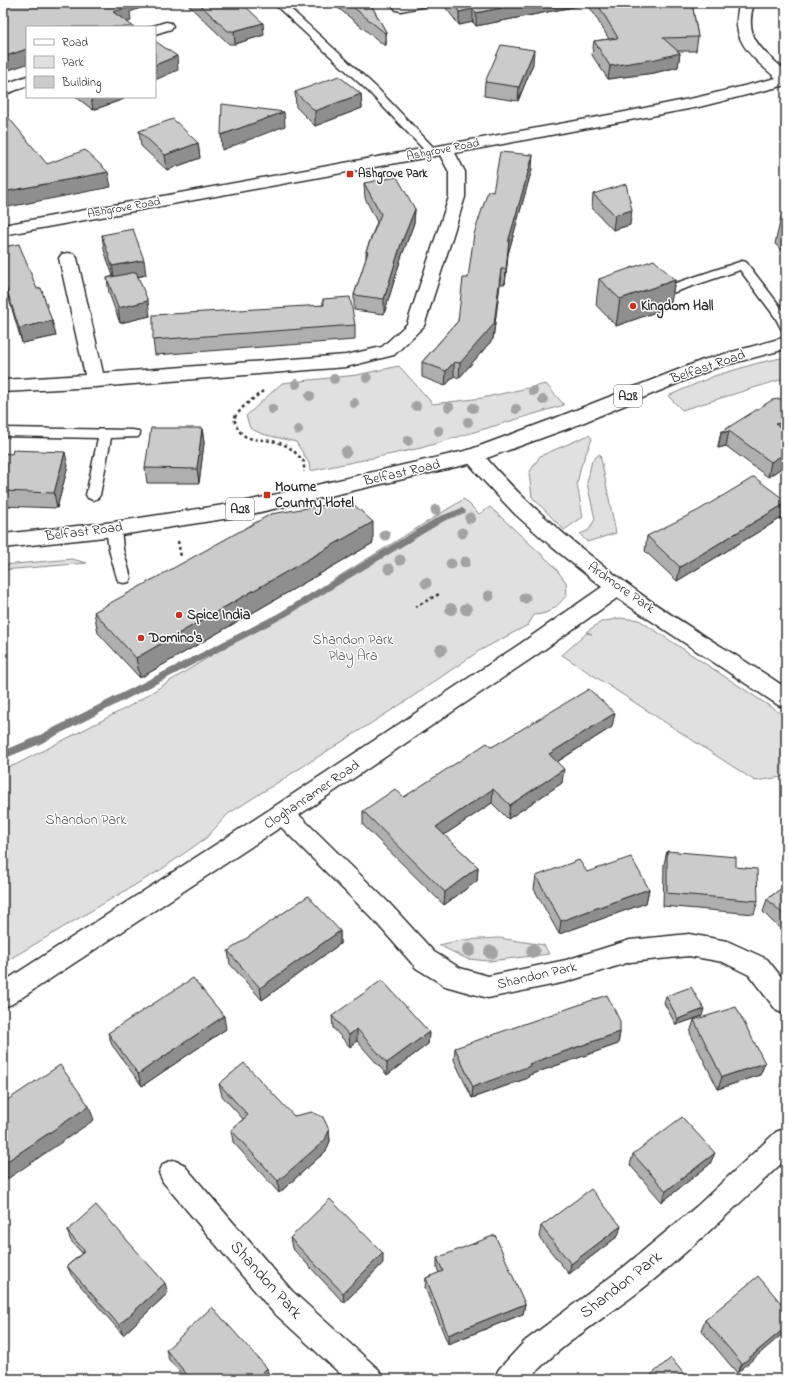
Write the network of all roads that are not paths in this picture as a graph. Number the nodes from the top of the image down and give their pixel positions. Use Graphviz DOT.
graph roads {
  1 [pos="278,3"];
  2 [pos="421,3"];
  3 [pos="747,3"];
  4 [pos="401,7"];
  5 [pos="786,79"];
  6 [pos="26,81"];
  7 [pos="3,90"];
  8 [pos="438,151"];
  9 [pos="3,230"];
  10 [pos="68,258"];
  11 [pos="668,290"];
  12 [pos="786,327"];
  13 [pos="786,344"];
  14 [pos="96,381"];
  15 [pos="3,386"];
  16 [pos="3,432"];
  17 [pos="105,434"];
  18 [pos="133,434"];
  19 [pos="473,456"];
  20 [pos="93,495"];
  21 [pos="114,529"];
  22 [pos="3,541"];
  23 [pos="124,578"];
  24 [pos="617,587"];
  25 [pos="786,699"];
  26 [pos="284,815"];
  27 [pos="3,996"];
  28 [pos="786,1003"];
  29 [pos="786,1141"];
  30 [pos="173,1173"];
  31 [pos="368,1379"];
  32 [pos="509,1379"];
  1 -- 8 [label="lane"];
  2 -- 4 [label="main road"];
  3 -- 5 [label="main road"];
  5 -- 8 [label="main road, Ashgrove Road"];
  6 -- 7 [label="main road"];
  8 -- 9 [label="main road, Ashgrove Road"];
  8 -- 14 [label="main road"];
  10 -- 14 [label="main road"];
  11 -- 12 [label="lane"];
  13 -- 19 [label="main road, Belfast Road / A28"];
  14 -- 15 [label="main road"];
  16 -- 17 [label="lane"];
  17 -- 18 [label="lane"];
  17 -- 20 [label="lane"];
  19 -- 21 [label="main road, Belfast Road / A28"];
  19 -- 24 [label="main road, Ardmore Park"];
  21 -- 22 [label="main road, Belfast Road / A28"];
  21 -- 23 [label="lane"];
  24 -- 25 [label="main road, Ardmore Park"];
  24 -- 26 [label="main road, Cloghanramer Road"];
  26 -- 27 [label="main road, Cloghanramer Road"];
  26 -- 28 [label="main road, Shandon Park"];
  29 -- 32 [label="main road, Shandon Park"];
  30 -- 31 [label="main road, Shandon Park"];
}
